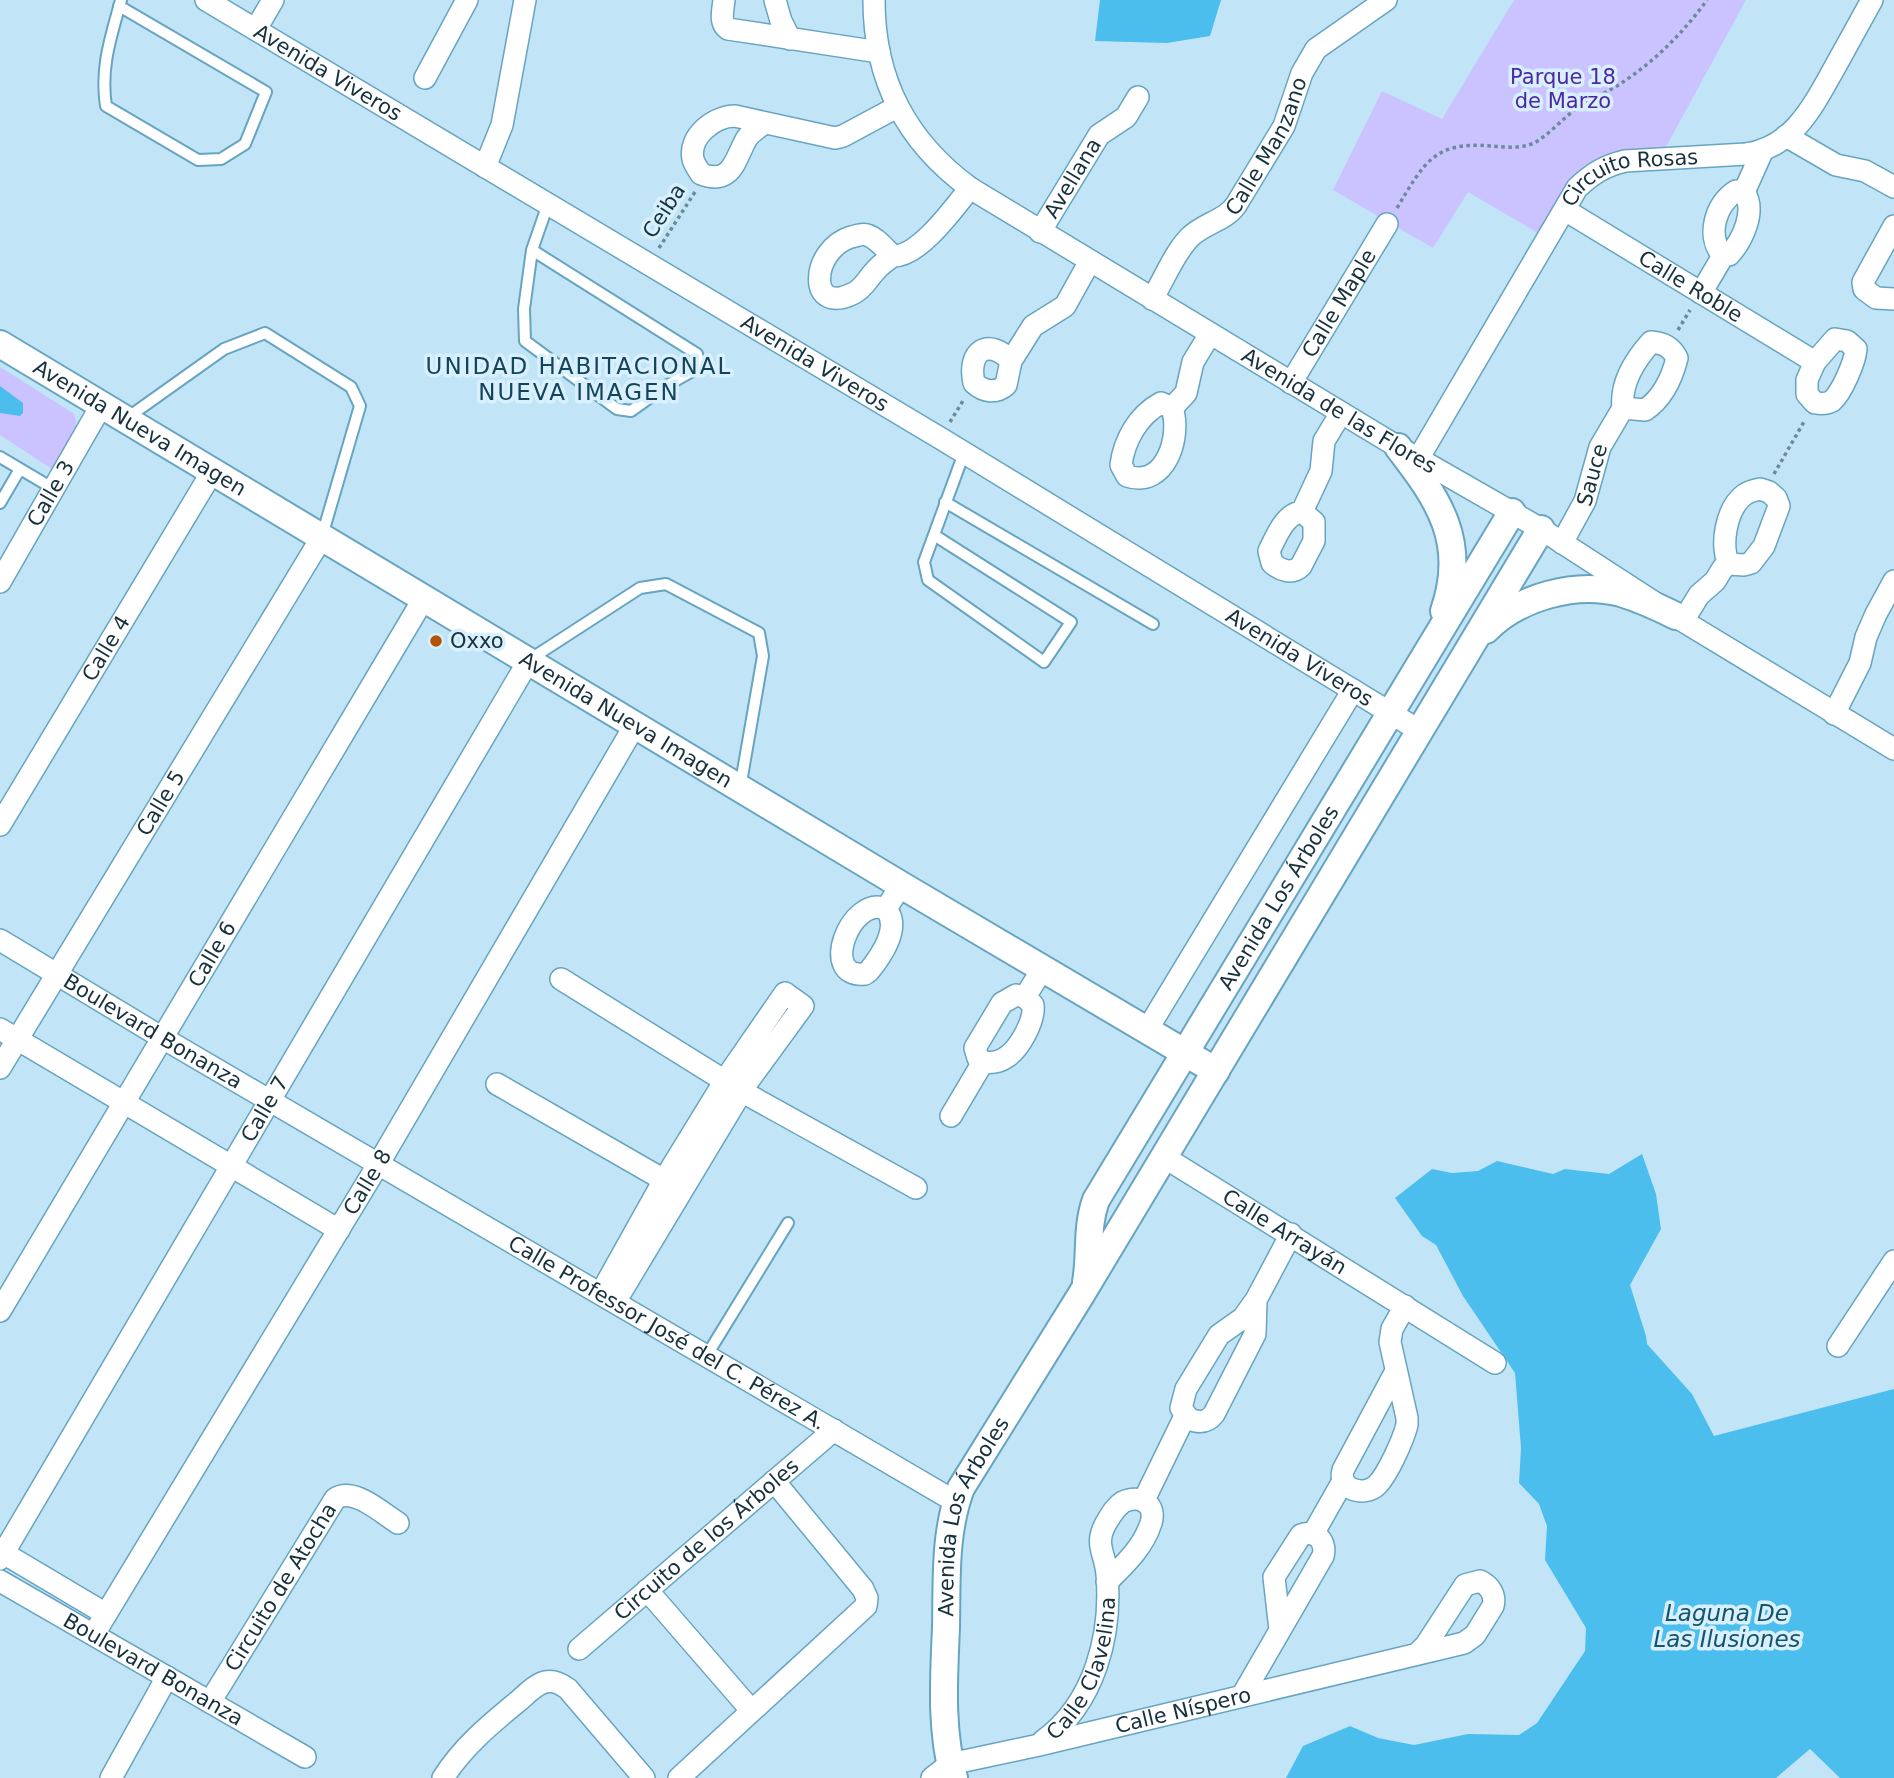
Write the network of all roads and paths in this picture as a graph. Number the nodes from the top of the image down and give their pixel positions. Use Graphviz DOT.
graph roads {
  1 [pos="206,0"];
  2 [pos="273,0"];
  3 [pos="467,0"];
  4 [pos="525,0"];
  5 [pos="724,0"];
  6 [pos="775,0"];
  7 [pos="874,0"];
  8 [pos="1387,0"];
  9 [pos="1707,0"];
  10 [pos="1872,0"];
  11 [pos="120,3"];
  12 [pos="256,29"];
  13 [pos="790,39"];
  14 [pos="879,52"];
  15 [pos="425,78"];
  16 [pos="1138,97"];
  17 [pos="897,107"];
  18 [pos="765,123"];
  19 [pos="1786,136"];
  20 [pos="1762,152"];
  21 [pos="485,167"];
  22 [pos="706,175"];
  23 [pos="1894,187"];
  24 [pos="970,188"];
  25 [pos="1744,192"];
  26 [pos="548,204"];
  27 [pos="1565,210"];
  28 [pos="1387,224"];
  29 [pos="1894,226"];
  30 [pos="1040,232"];
  31 [pos="531,250"];
  32 [pos="893,256"];
  33 [pos="1723,256"];
  34 [pos="1090,261"];
  35 [pos="649,264"];
  36 [pos="1701,293"];
  37 [pos="1152,299"];
  38 [pos="1894,299"];
  39 [pos="1210,334"];
  40 [pos="0,344"];
  41 [pos="1668,346"];
  42 [pos="1012,361"];
  43 [pos="1815,362"];
  44 [pos="974,383"];
  45 [pos="1291,383"];
  46 [pos="1815,403"];
  47 [pos="101,406"];
  48 [pos="1172,408"];
  49 [pos="1623,408"];
  50 [pos="1341,413"];
  51 [pos="124,420"];
  52 [pos="940,438"];
  53 [pos="964,453"];
  54 [pos="1408,453"];
  55 [pos="0,457"];
  56 [pos="20,469"];
  57 [pos="212,472"];
  58 [pos="54,489"];
  59 [pos="1765,490"];
  60 [pos="945,502"];
  61 [pos="0,503"];
  62 [pos="1302,512"];
  63 [pos="1512,512"];
  64 [pos="934,535"];
  65 [pos="1551,536"];
  66 [pos="322,537"];
  67 [pos="1729,564"];
  68 [pos="1894,581"];
  69 [pos="0,582"];
  70 [pos="424,598"];
  71 [pos="1894,604"];
  72 [pos="1679,619"];
  73 [pos="1873,619"];
  74 [pos="1153,624"];
  75 [pos="1470,647"];
  76 [pos="528,660"];
  77 [pos="1422,661"];
  78 [pos="1353,690"];
  79 [pos="1391,713"];
  80 [pos="1835,714"];
  81 [pos="635,724"];
  82 [pos="1420,731"];
  83 [pos="1894,749"];
  84 [pos="740,788"];
  85 [pos="1336,805"];
  86 [pos="1365,822"];
  87 [pos="0,825"];
  88 [pos="901,885"];
  89 [pos="887,909"];
  90 [pos="0,940"];
  91 [pos="1044,968"];
  92 [pos="57,975"];
  93 [pos="561,979"];
  94 [pos="1025,998"];
  95 [pos="1147,1030"];
  96 [pos="9,1034"];
  97 [pos="161,1037"];
  98 [pos="1185,1054"];
  99 [pos="983,1062"];
  100 [pos="0,1068"];
  101 [pos="1216,1071"];
  102 [pos="498,1084"];
  103 [pos="733,1086"];
  104 [pos="269,1098"];
  105 [pos="123,1102"];
  106 [pos="951,1116"];
  107 [pos="1164,1157"];
  108 [pos="379,1163"];
  109 [pos="230,1165"];
  110 [pos="676,1174"];
  111 [pos="916,1188"];
  112 [pos="788,1223"];
  113 [pos="339,1230"];
  114 [pos="1291,1234"];
  115 [pos="1894,1261"];
  116 [pos="1081,1295"];
  117 [pos="608,1297"];
  118 [pos="1256,1300"];
  119 [pos="1405,1306"];
  120 [pos="0,1311"];
  121 [pos="1838,1346"];
  122 [pos="706,1355"];
  123 [pos="1495,1363"];
  124 [pos="1396,1371"];
  125 [pos="1185,1416"];
  126 [pos="834,1430"];
  127 [pos="774,1481"];
  128 [pos="1343,1481"];
  129 [pos="1144,1500"];
  130 [pos="956,1502"];
  131 [pos="398,1523"];
  132 [pos="1313,1534"];
  133 [pos="1,1554"];
  134 [pos="0,1581"];
  135 [pos="1107,1582"];
  136 [pos="647,1590"];
  137 [pos="106,1614"];
  138 [pos="1280,1630"];
  139 [pos="94,1634"];
  140 [pos="579,1649"];
  141 [pos="1418,1653"];
  142 [pos="167,1677"];
  143 [pos="1242,1696"];
  144 [pos="210,1702"];
  145 [pos="751,1710"];
  146 [pos="1038,1745"];
  147 [pos="305,1757"];
  148 [pos="945,1773"];
  149 [pos="111,1778"];
  150 [pos="443,1778"];
  151 [pos="644,1778"];
  152 [pos="679,1778"];
  1 -- 12 [label="street, Avenida Viveros"];
  2 -- 12 [label="street"];
  3 -- 15 [label="street"];
  4 -- 21 [label="street"];
  5 -- 13 [label="street"];
  6 -- 13 [label="street"];
  7 -- 14 [label="street, Avenida de las Flores"];
  8 -- 37 [label="street, Calle Manzano"];
  9 -- 28 [label="path"];
  10 -- 19 [label="street"];
  11 -- 11 [label="lane"];
  12 -- 21 [label="street, Avenida Viveros"];
  13 -- 14 [label="street"];
  14 -- 17 [label="street, Avenida de las Flores"];
  16 -- 30 [label="street, Avellana"];
  17 -- 18 [label="street"];
  17 -- 24 [label="street, Avenida de las Flores"];
  18 -- 22 [label="street"];
  18 -- 22 [label="street"];
  19 -- 20 [label="street"];
  19 -- 23 [label="street"];
  20 -- 25 [label="street"];
  20 -- 27 [label="street, Circuito Rosas"];
  21 -- 26 [label="street, Avenida Viveros"];
  22 -- 35 [label="path, Ceiba"];
  24 -- 30 [label="street, Avenida de las Flores"];
  24 -- 32 [label="street"];
  25 -- 33 [label="street"];
  25 -- 33 [label="street"];
  26 -- 31 [label="lane"];
  26 -- 35 [label="street, Avenida Viveros"];
  27 -- 36 [label="street, Calle Roble"];
  27 -- 54 [label="street, Circuito Rosas"];
  28 -- 45 [label="street, Calle Maple"];
  29 -- 38 [label="street"];
  30 -- 34 [label="street, Avenida de las Flores"];
  31 -- 31 [label="lane"];
  33 -- 36 [label="street"];
  34 -- 37 [label="street, Avenida de las Flores"];
  34 -- 42 [label="street"];
  35 -- 52 [label="street, Avenida Viveros"];
  36 -- 41 [label="path"];
  36 -- 43 [label="street, Calle Roble"];
  37 -- 39 [label="street, Avenida de las Flores"];
  39 -- 45 [label="street, Avenida de las Flores"];
  39 -- 48 [label="street"];
  40 -- 47 [label="street, Avenida Nueva Imagen"];
  41 -- 49 [label="street, Sauce"];
  41 -- 49 [label="street"];
  42 -- 44 [label="street"];
  42 -- 44 [label="street"];
  43 -- 46 [label="street"];
  43 -- 46 [label="street"];
  44 -- 52 [label="path"];
  45 -- 50 [label="street, Avenida de las Flores"];
  46 -- 59 [label="path"];
  47 -- 51 [label="street, Avenida Nueva Imagen"];
  47 -- 58 [label="street, Calle 3"];
  49 -- 65 [label="street, Sauce"];
  50 -- 54 [label="street, Avenida de las Flores"];
  50 -- 62 [label="street"];
  51 -- 57 [label="street, Avenida Nueva Imagen"];
  51 -- 66 [label="lane"];
  52 -- 53 [label="street, Avenida Viveros"];
  53 -- 60 [label="lane"];
  53 -- 78 [label="street, Avenida Viveros"];
  54 -- 63 [label="street, Avenida de las Flores"];
  54 -- 77 [label="street"];
  55 -- 56 [label="lane"];
  56 -- 58 [label="lane"];
  56 -- 61 [label="lane"];
  57 -- 66 [label="street, Avenida Nueva Imagen"];
  57 -- 87 [label="street, Calle 4"];
  58 -- 69 [label="street, Calle 3"];
  59 -- 67 [label="street"];
  59 -- 67 [label="street"];
  60 -- 64 [label="lane"];
  60 -- 74 [label="lane"];
  63 -- 65 [label="street, Avenida de las Flores"];
  63 -- 77 [label="street, Avenida Los Árboles"];
  64 -- 64 [label="lane"];
  65 -- 72 [label="street, Avenida de las Flores"];
  65 -- 75 [label="street, Avenida Los Árboles"];
  66 -- 70 [label="street, Avenida Nueva Imagen"];
  66 -- 92 [label="street, Calle 5"];
  67 -- 72 [label="street"];
  68 -- 73 [label="street"];
  70 -- 76 [label="street, Avenida Nueva Imagen"];
  70 -- 97 [label="street, Calle 6"];
  71 -- 73 [label="street"];
  72 -- 75 [label="street"];
  72 -- 80 [label="street, Avenida de las Flores"];
  73 -- 80 [label="street"];
  75 -- 82 [label="street, Avenida Los Árboles"];
  76 -- 81 [label="street, Avenida Nueva Imagen"];
  76 -- 84 [label="lane"];
  76 -- 104 [label="street, Calle 7"];
  77 -- 79 [label="street, Avenida Los Árboles"];
  78 -- 79 [label="street, Avenida Viveros"];
  78 -- 95 [label="street"];
  79 -- 82 [label="street, Avenida Viveros"];
  79 -- 85 [label="street, Avenida Los Árboles"];
  80 -- 83 [label="street, Avenida de las Flores"];
  81 -- 84 [label="street, Avenida Nueva Imagen"];
  81 -- 108 [label="street, Calle 8"];
  82 -- 86 [label="street, Avenida Los Árboles"];
  84 -- 88 [label="street, Avenida Nueva Imagen"];
  85 -- 86 [label="street"];
  85 -- 98 [label="street, Avenida Los Árboles"];
  86 -- 101 [label="street, Avenida Los Árboles"];
  88 -- 89 [label="street"];
  88 -- 91 [label="street, Avenida Nueva Imagen"];
  90 -- 92 [label="street, Boulevard Bonanza"];
  91 -- 94 [label="street"];
  91 -- 95 [label="street, Avenida Nueva Imagen"];
  92 -- 96 [label="street, Calle 5"];
  92 -- 97 [label="street, Boulevard Bonanza"];
  93 -- 103 [label="street"];
  94 -- 99 [label="street"];
  94 -- 99 [label="street"];
  95 -- 98 [label="street, Avenida Nueva Imagen"];
  96 -- 100 [label="street, Calle 5"];
  96 -- 105 [label="street"];
  97 -- 104 [label="street, Boulevard Bonanza"];
  97 -- 105 [label="street, Calle 6"];
  98 -- 101 [label="street, Avenida Nueva Imagen"];
  98 -- 116 [label="street, Avenida Los Árboles"];
  99 -- 106 [label="street"];
  101 -- 107 [label="street, Avenida Los Árboles"];
  102 -- 110 [label="street"];
  103 -- 110 [label="street"];
  103 -- 111 [label="street"];
  104 -- 108 [label="street, Boulevard Bonanza"];
  104 -- 109 [label="street, Calle 7"];
  105 -- 109 [label="street"];
  105 -- 120 [label="street, Calle 6"];
  107 -- 114 [label="street, Calle Arrayán"];
  107 -- 116 [label="street, Avenida Los Árboles"];
  108 -- 113 [label="street, Calle 8"];
  108 -- 117 [label="street, Calle Professor José del C. Pérez A."];
  109 -- 113 [label="street"];
  109 -- 133 [label="street, Calle 7"];
  110 -- 117 [label="street"];
  112 -- 122 [label="lane"];
  113 -- 137 [label="street, Calle 8"];
  114 -- 118 [label="street"];
  114 -- 119 [label="street, Calle Arrayán"];
  115 -- 121 [label="street"];
  116 -- 130 [label="street, Avenida Los Árboles"];
  117 -- 122 [label="street, Calle Professor José del C. Pérez A."];
  118 -- 125 [label="street"];
  118 -- 125 [label="street"];
  119 -- 123 [label="street, Calle Arrayán"];
  119 -- 124 [label="street"];
  122 -- 126 [label="street, Calle Professor José del C. Pérez A."];
  124 -- 128 [label="street"];
  124 -- 128 [label="street"];
  125 -- 129 [label="street"];
  126 -- 127 [label="street, Circuito de los Árboles"];
  126 -- 130 [label="street, Calle Professor José del C. Pérez A."];
  127 -- 136 [label="street, Circuito de los Árboles"];
  127 -- 145 [label="street"];
  128 -- 132 [label="street"];
  129 -- 135 [label="street, Calle Clavelina"];
  129 -- 135 [label="street, Calle Clavelina"];
  130 -- 148 [label="street, Avenida Los Árboles"];
  131 -- 144 [label="street, Circuito de Atocha"];
  132 -- 138 [label="street"];
  132 -- 138 [label="street"];
  133 -- 137 [label="street, Boulevard Bonanza"];
  134 -- 139 [label="street, Boulevard Bonanza"];
  135 -- 146 [label="street, Calle Clavelina"];
  136 -- 140 [label="street, Circuito de los Árboles"];
  136 -- 145 [label="street"];
  137 -- 139 [label="street, Calle 8"];
  138 -- 143 [label="street"];
  139 -- 142 [label="street, Boulevard Bonanza"];
  141 -- 143 [label="street, Calle Níspero"];
  142 -- 144 [label="street, Boulevard Bonanza"];
  142 -- 149 [label="street"];
  143 -- 146 [label="street, Calle Níspero"];
  144 -- 147 [label="street, Boulevard Bonanza"];
  145 -- 152 [label="street"];
  146 -- 148 [label="street, Calle Níspero"];
  150 -- 151 [label="street"];
}
